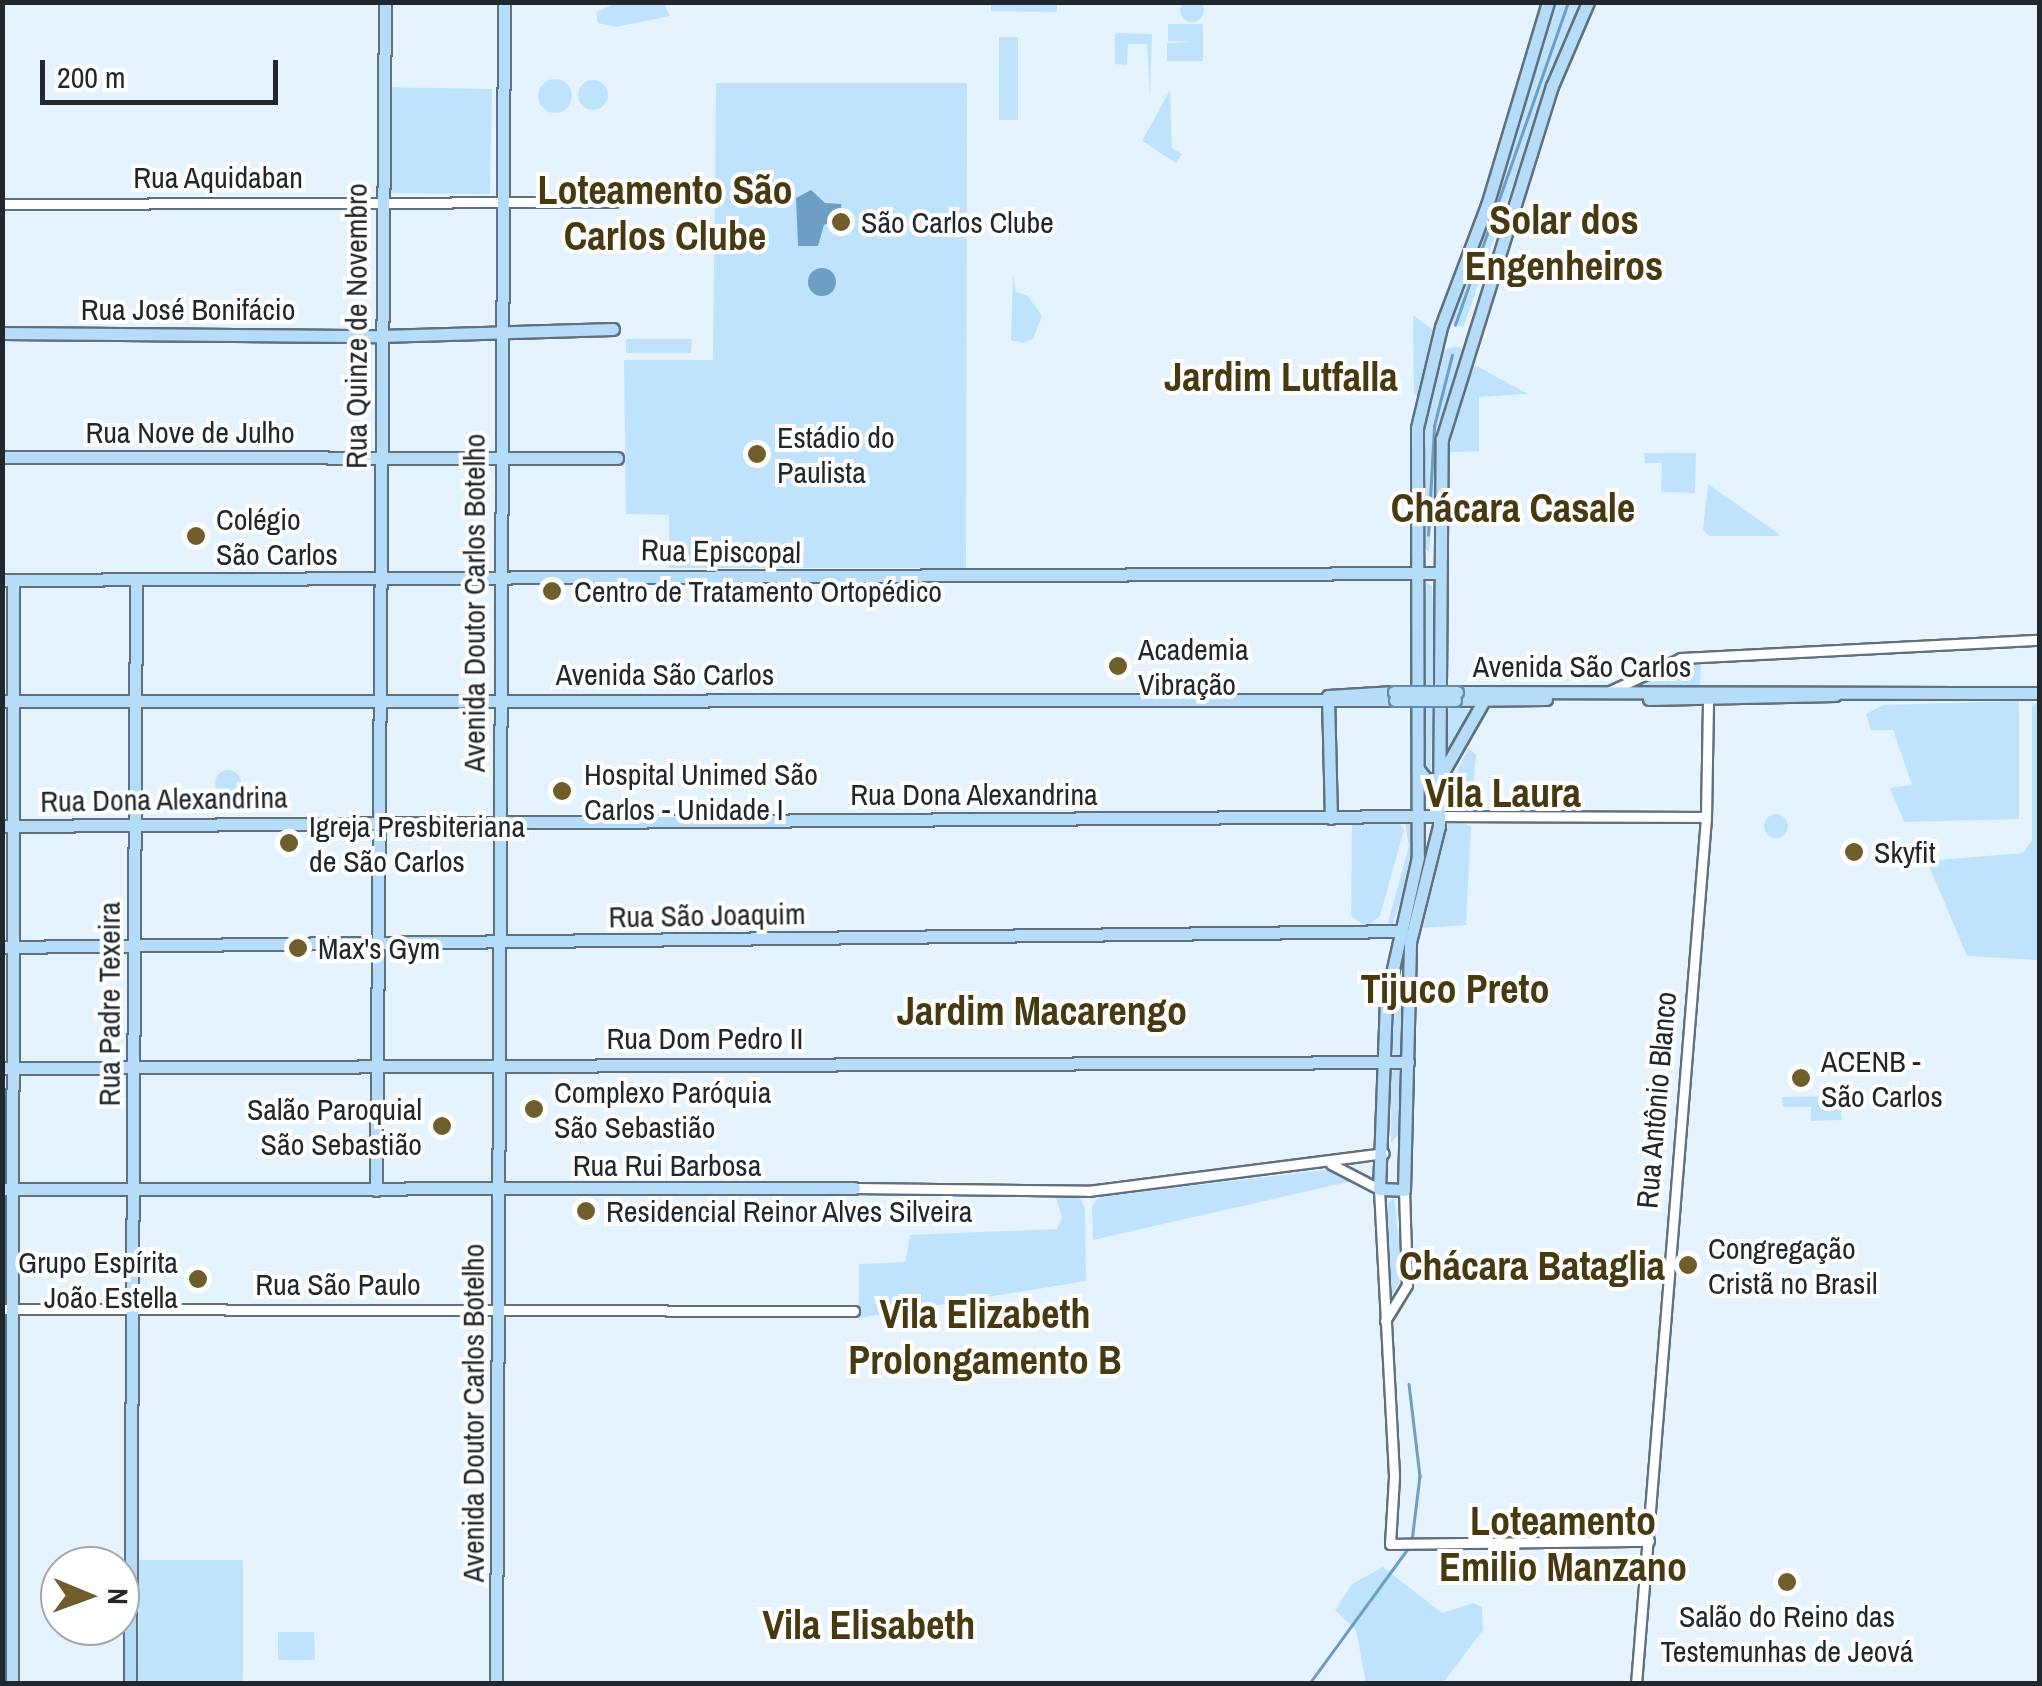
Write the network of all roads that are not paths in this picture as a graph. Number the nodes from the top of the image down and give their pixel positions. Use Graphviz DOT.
graph roads {
  1 [pos="386,2"];
  2 [pos="504,2"];
  3 [pos="1548,2"];
  4 [pos="1588,2"];
  5 [pos="380,200"];
  6 [pos="502,200"];
  7 [pos="614,202"];
  8 [pos="2,204"];
  9 [pos="613,329"];
  10 [pos="2,332"];
  11 [pos="500,334"];
  12 [pos="380,336"];
  13 [pos="382,456"];
  14 [pos="499,456"];
  15 [pos="2,457"];
  16 [pos="617,458"];
  17 [pos="1438,547"];
  18 [pos="1416,548"];
  19 [pos="501,573"];
  20 [pos="381,574"];
  21 [pos="1416,574"];
  22 [pos="1438,574"];
  23 [pos="136,578"];
  24 [pos="8,580"];
  25 [pos="2040,640"];
  26 [pos="1607,692"];
  27 [pos="2037,692"];
  28 [pos="1837,694"];
  29 [pos="1328,696"];
  30 [pos="1456,696"];
  31 [pos="499,699"];
  32 [pos="376,700"];
  33 [pos="1484,700"];
  34 [pos="1708,700"];
  35 [pos="7,701"];
  36 [pos="134,702"];
  37 [pos="1418,769"];
  38 [pos="1439,783"];
  39 [pos="1439,816"];
  40 [pos="1417,817"];
  41 [pos="1706,817"];
  42 [pos="1331,818"];
  43 [pos="378,820"];
  44 [pos="500,821"];
  45 [pos="135,824"];
  46 [pos="7,826"];
  47 [pos="1406,931"];
  48 [pos="1381,932"];
  49 [pos="378,942"];
  50 [pos="500,942"];
  51 [pos="135,944"];
  52 [pos="7,946"];
  53 [pos="1394,953"];
  54 [pos="1386,1000"];
  55 [pos="1409,1002"];
  56 [pos="1386,1062"];
  57 [pos="1408,1062"];
  58 [pos="377,1064"];
  59 [pos="498,1064"];
  60 [pos="134,1067"];
  61 [pos="7,1068"];
  62 [pos="1407,1135"];
  63 [pos="1384,1153"];
  64 [pos="1331,1164"];
  65 [pos="854,1188"];
  66 [pos="8,1189"];
  67 [pos="132,1189"];
  68 [pos="1379,1189"];
  69 [pos="376,1190"];
  70 [pos="499,1190"];
  71 [pos="1404,1190"];
  72 [pos="131,1308"];
  73 [pos="7,1309"];
  74 [pos="498,1309"];
  75 [pos="854,1311"];
  76 [pos="1385,1321"];
  77 [pos="1648,1540"];
  78 [pos="130,1677"];
  79 [pos="12,1684"];
  80 [pos="496,1684"];
  81 [pos="1636,1684"];
  1 -- 5 [label="main road, Rua Quinze de Novembro"];
  2 -- 6 [label="main road, Avenida Doutor Carlos Botelho"];
  3 -- 18 [label="main road"];
  4 -- 17 [label="main road"];
  5 -- 6 [label="street, Rua Aquidaban"];
  5 -- 8 [label="street, Rua Aquidaban"];
  5 -- 12 [label="main road, Rua Quinze de Novembro"];
  6 -- 7 [label="street, Rua Aquidaban"];
  6 -- 11 [label="main road, Avenida Doutor Carlos Botelho"];
  9 -- 11 [label="main road, Rua José Bonifácio"];
  10 -- 12 [label="main road, Rua José Bonifácio"];
  11 -- 12 [label="main road, Rua José Bonifácio"];
  11 -- 14 [label="main road, Avenida Doutor Carlos Botelho"];
  12 -- 13 [label="main road, Rua Quinze de Novembro"];
  13 -- 14 [label="main road, Rua Nove de Julho"];
  13 -- 15 [label="main road, Rua Nove de Julho"];
  13 -- 20 [label="main road, Rua Quinze de Novembro"];
  14 -- 16 [label="main road, Rua Nove de Julho"];
  14 -- 19 [label="main road, Avenida Doutor Carlos Botelho"];
  17 -- 18 [label="main road"];
  17 -- 22 [label="main road"];
  18 -- 21 [label="main road"];
  19 -- 20 [label="main road, Rua Episcopal"];
  19 -- 21 [label="main road, Rua Episcopal"];
  19 -- 31 [label="main road, Avenida Doutor Carlos Botelho"];
  20 -- 23 [label="main road, Rua Episcopal"];
  20 -- 32 [label="main road, Rua Quinze de Novembro"];
  21 -- 22 [label="main road, Rua Episcopal"];
  21 -- 37 [label="main road"];
  22 -- 38 [label="main road"];
  23 -- 24 [label="main road, Rua Episcopal"];
  23 -- 36 [label="main road, Rua Padre Texeira"];
  24 -- 35 [label="main road"];
  25 -- 26 [label="street"];
  26 -- 28 [label="main road, Avenida São Carlos"];
  26 -- 30 [label="main road, Avenida São Carlos"];
  27 -- 28 [label="main road, Avenida São Carlos"];
  28 -- 34 [label="main road, Avenida São Carlos"];
  29 -- 30 [label="main road, Avenida São Carlos, bridge"];
  29 -- 31 [label="main road, Avenida São Carlos"];
  29 -- 42 [label="main road"];
  30 -- 33 [label="main road, Avenida São Carlos"];
  31 -- 32 [label="main road, Avenida São Carlos"];
  31 -- 44 [label="main road, Avenida Doutor Carlos Botelho"];
  32 -- 36 [label="main road, Avenida São Carlos"];
  32 -- 43 [label="main road, Rua Quinze de Novembro"];
  33 -- 34 [label="main road, Avenida São Carlos"];
  33 -- 38 [label="main road"];
  34 -- 41 [label="street, Rua Antônio Blanco"];
  35 -- 36 [label="main road, Avenida São Carlos"];
  35 -- 46 [label="main road"];
  36 -- 45 [label="main road, Rua Padre Texeira"];
  37 -- 38 [label="main road"];
  37 -- 40 [label="main road"];
  38 -- 39 [label="main road"];
  39 -- 40 [label="main road, Rua Dona Alexandrina"];
  39 -- 41 [label="street, Rua Dona Alexandrina"];
  39 -- 47 [label="main road"];
  40 -- 42 [label="main road, Rua Dona Alexandrina"];
  40 -- 47 [label="main road"];
  41 -- 77 [label="street, Rua Antônio Blanco"];
  42 -- 44 [label="main road, Rua Dona Alexandrina"];
  43 -- 44 [label="main road, Rua Dona Alexandrina"];
  43 -- 45 [label="main road, Rua Dona Alexandrina"];
  43 -- 49 [label="main road, Rua Quinze de Novembro"];
  44 -- 50 [label="main road, Avenida Doutor Carlos Botelho"];
  45 -- 46 [label="main road, Rua Dona Alexandrina"];
  45 -- 51 [label="main road, Rua Padre Texeira"];
  46 -- 52 [label="main road"];
  47 -- 48 [label="main road, Rua São Joaquim"];
  47 -- 53 [label="main road"];
  47 -- 55 [label="main road"];
  48 -- 50 [label="main road, Rua São Joaquim"];
  48 -- 53 [label="main road"];
  49 -- 50 [label="main road, Rua São Joaquim"];
  49 -- 51 [label="main road, Rua São Joaquim"];
  49 -- 58 [label="main road, Rua Quinze de Novembro"];
  50 -- 59 [label="main road, Avenida Doutor Carlos Botelho"];
  51 -- 52 [label="main road, Rua São Joaquim"];
  51 -- 60 [label="main road, Rua Padre Texeira"];
  52 -- 61 [label="main road"];
  53 -- 54 [label="main road"];
  54 -- 55 [label="main road"];
  54 -- 56 [label="main road"];
  55 -- 57 [label="main road"];
  56 -- 57 [label="main road, Rua Dom Pedro II"];
  56 -- 59 [label="main road, Rua Dom Pedro II"];
  56 -- 63 [label="main road"];
  57 -- 62 [label="main road"];
  58 -- 59 [label="main road, Rua Dom Pedro II"];
  58 -- 60 [label="main road, Rua Dom Pedro II"];
  58 -- 69 [label="main road, Rua Quinze de Novembro"];
  59 -- 70 [label="main road, Avenida Doutor Carlos Botelho"];
  60 -- 61 [label="main road, Rua Dom Pedro II"];
  60 -- 67 [label="main road, Rua Padre Texeira"];
  61 -- 66 [label="main road"];
  62 -- 63 [label="main road"];
  62 -- 71 [label="main road"];
  63 -- 64 [label="street, Rua Rui Barbosa"];
  63 -- 68 [label="main road"];
  64 -- 65 [label="street, Rua Rui Barbosa"];
  64 -- 68 [label="street"];
  65 -- 70 [label="main road, Rua Rui Barbosa"];
  66 -- 67 [label="main road, Rua Rui Barbosa"];
  66 -- 73 [label="main road"];
  67 -- 69 [label="main road, Rua Rui Barbosa"];
  67 -- 72 [label="main road, Rua Padre Texeira"];
  68 -- 71 [label="main road"];
  68 -- 76 [label="street"];
  69 -- 70 [label="main road, Rua Rui Barbosa"];
  70 -- 74 [label="main road, Avenida Doutor Carlos Botelho"];
  71 -- 76 [label="street"];
  72 -- 73 [label="street, Rua São Paulo"];
  72 -- 74 [label="street, Rua São Paulo"];
  72 -- 78 [label="main road, Rua Padre Texeira"];
  73 -- 79 [label="main road"];
  74 -- 75 [label="street, Rua São Paulo"];
  74 -- 80 [label="main road, Avenida Doutor Carlos Botelho"];
  76 -- 77 [label="street"];
  77 -- 81 [label="street, Rua Antônio Blanco"];
}
